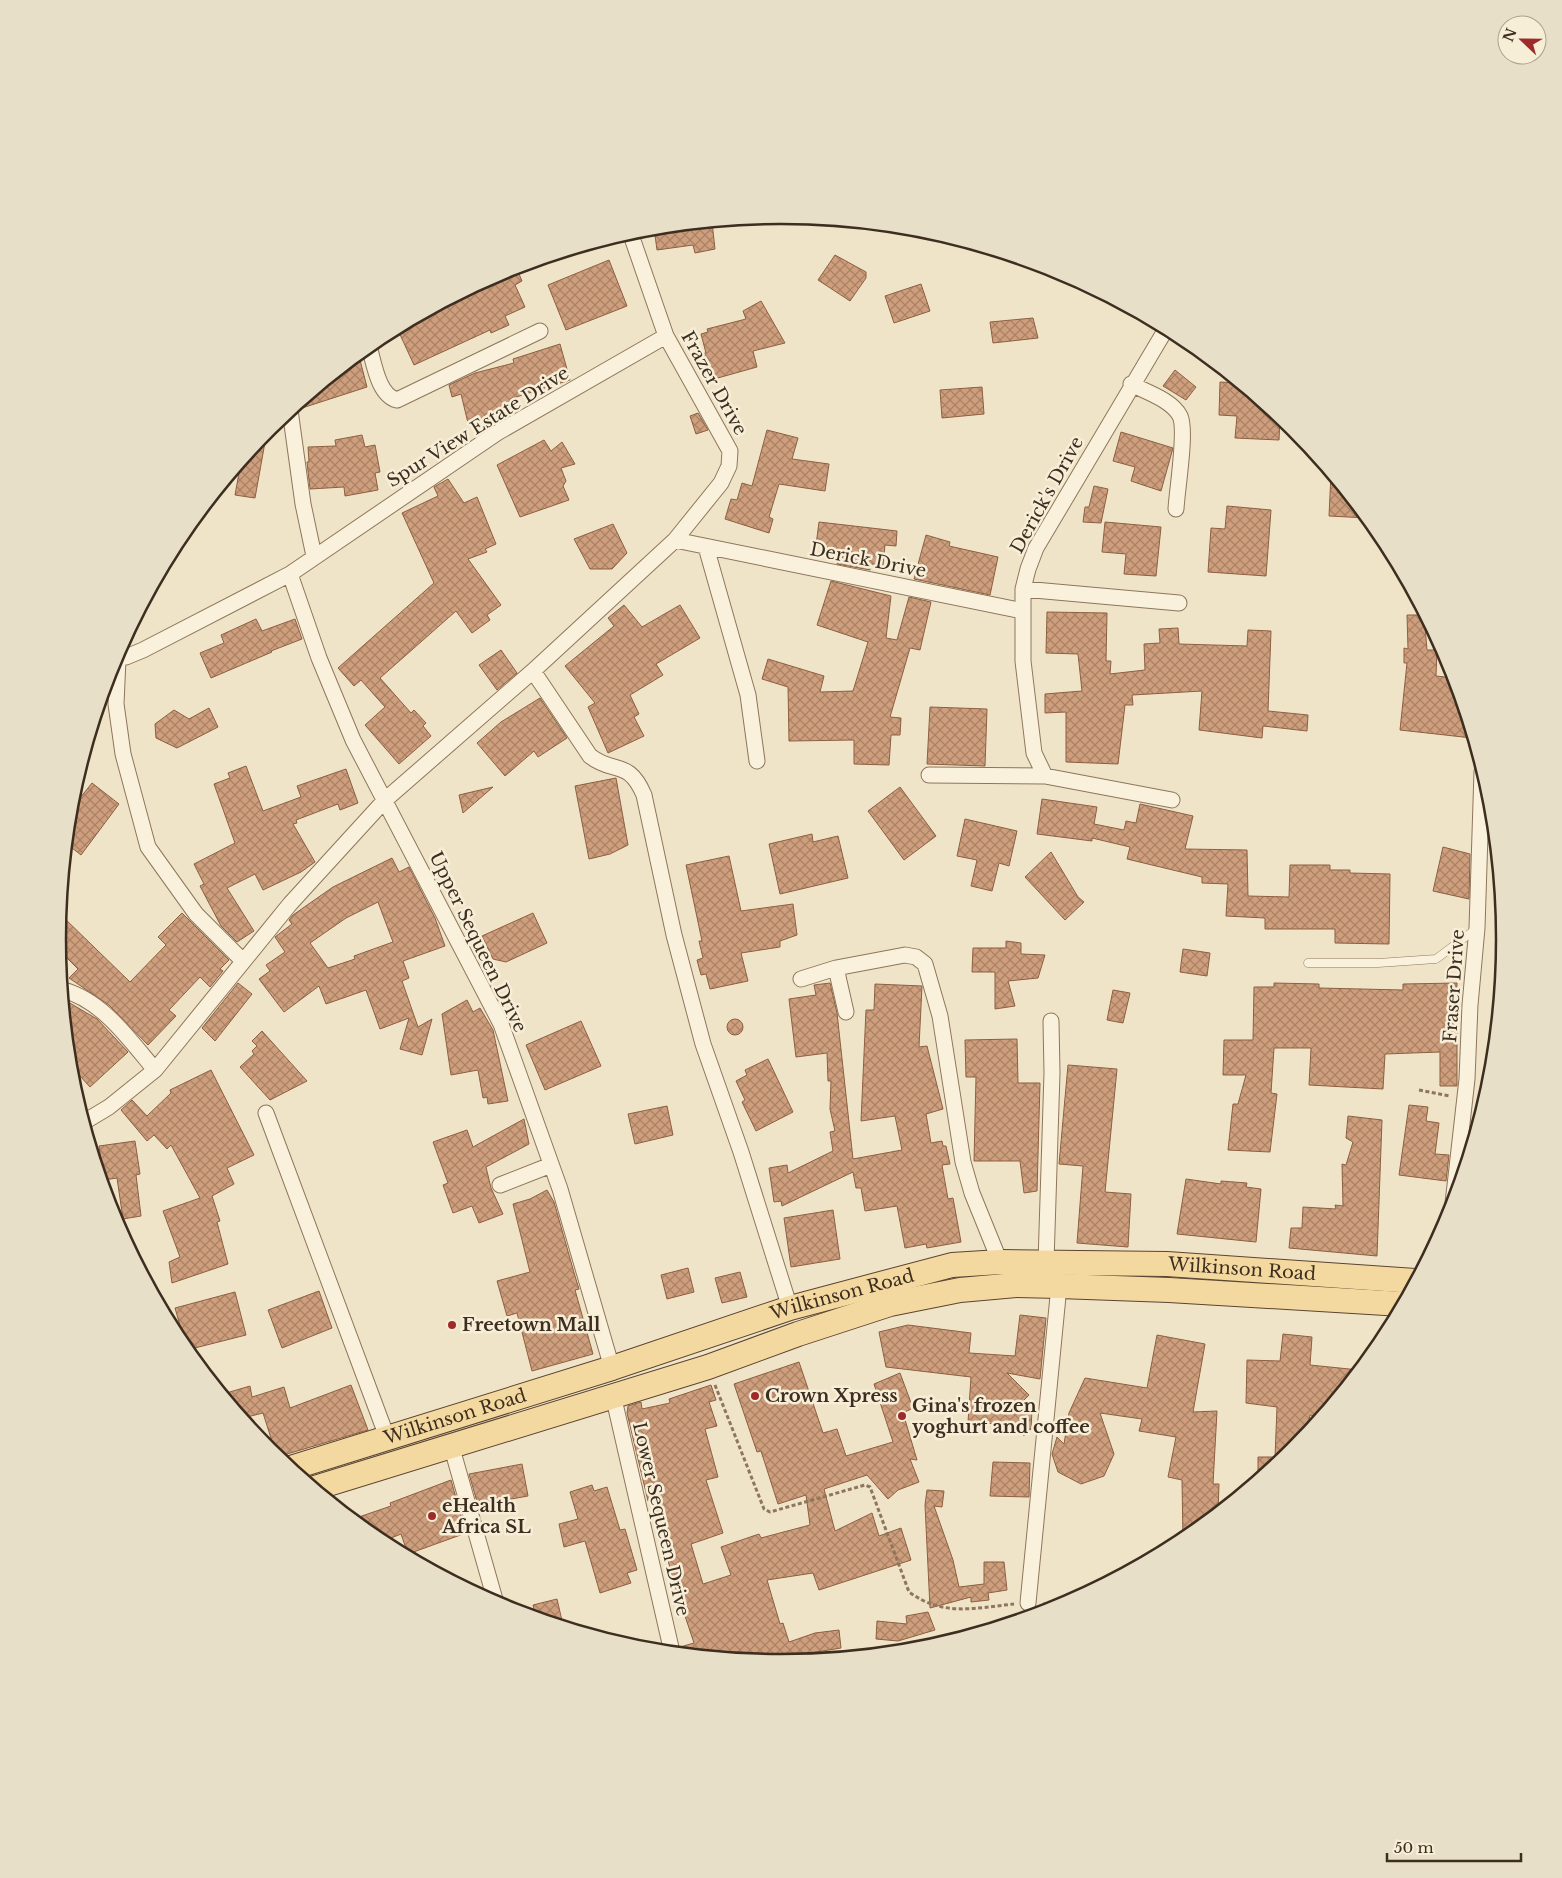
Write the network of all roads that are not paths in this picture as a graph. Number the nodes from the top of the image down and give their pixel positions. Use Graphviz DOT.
graph roads {
  1 [pos="632,240"];
  2 [pos="540,331"];
  3 [pos="1162,335"];
  4 [pos="666,336"];
  5 [pos="372,354"];
  6 [pos="1132,384"];
  7 [pos="291,420"];
  8 [pos="1176,509"];
  9 [pos="675,540"];
  10 [pos="706,547"];
  11 [pos="314,556"];
  12 [pos="290,574"];
  13 [pos="1023,589"];
  14 [pos="1179,603"];
  15 [pos="1023,611"];
  16 [pos="125,655"];
  17 [pos="533,672"];
  18 [pos="116,678"];
  19 [pos="757,761"];
  20 [pos="929,775"];
  21 [pos="1045,776"];
  22 [pos="1481,797"];
  23 [pos="385,800"];
  24 [pos="1172,800"];
  25 [pos="1477,928"];
  26 [pos="243,961"];
  27 [pos="1308,963"];
  28 [pos="836,968"];
  29 [pos="801,979"];
  30 [pos="69,993"];
  31 [pos="846,1012"];
  32 [pos="1051,1021"];
  33 [pos="155,1070"];
  34 [pos="266,1113"];
  35 [pos="90,1119"];
  36 [pos="551,1164"];
  37 [pos="1456,1174"];
  38 [pos="500,1184"];
  39 [pos="1000,1262"];
  40 [pos="1046,1262"];
  41 [pos="1408,1281"];
  42 [pos="1059,1286"];
  43 [pos="1395,1304"];
  44 [pos="790,1308"];
  45 [pos="711,1334"];
  46 [pos="714,1365"];
  47 [pos="612,1368"];
  48 [pos="613,1396"];
  49 [pos="471,1411"];
  50 [pos="479,1437"];
  51 [pos="387,1438"];
  52 [pos="451,1445"];
  53 [pos="299,1466"];
  54 [pos="322,1486"];
  55 [pos="493,1593"];
  56 [pos="1028,1603"];
  57 [pos="670,1645"];
  1 -- 4 [label="street, Frazer Drive"];
  2 -- 5 [label="street"];
  3 -- 6 [label="street, Derick's Drive"];
  4 -- 9 [label="street, Frazer Drive"];
  4 -- 11 [label="street, Spur View Estate Drive"];
  6 -- 8 [label="street"];
  6 -- 13 [label="street, Derick's Drive"];
  7 -- 11 [label="street"];
  9 -- 10 [label="street, Derick Drive"];
  9 -- 17 [label="street, Frazer Drive"];
  10 -- 15 [label="street, Derick Drive"];
  10 -- 19 [label="street"];
  11 -- 12 [label="street, Spur View Estate Drive"];
  12 -- 16 [label="street, Spur View Estate Drive"];
  12 -- 23 [label="street, Upper Sequeen Drive"];
  13 -- 14 [label="street"];
  13 -- 15 [label="street, Derick's Drive"];
  15 -- 21 [label="street, Derick's Drive"];
  17 -- 23 [label="street, Frazer Drive"];
  17 -- 44 [label="street"];
  18 -- 26 [label="street"];
  20 -- 21 [label="street"];
  21 -- 24 [label="street"];
  22 -- 25 [label="street, Fraser Drive"];
  23 -- 26 [label="street, Frazer Drive"];
  23 -- 36 [label="street, Upper Sequeen Drive"];
  25 -- 27 [label="lane"];
  25 -- 37 [label="street, Fraser Drive"];
  26 -- 33 [label="street, Frazer Drive"];
  28 -- 29 [label="street"];
  28 -- 31 [label="street"];
  28 -- 39 [label="street"];
  30 -- 33 [label="street"];
  32 -- 40 [label="street"];
  33 -- 35 [label="street, Frazer Drive"];
  34 -- 51 [label="street"];
  36 -- 38 [label="street"];
  36 -- 47 [label="street, Upper Sequeen Drive"];
  39 -- 40 [label="main road, Wilkinson Road"];
  39 -- 44 [label="main road, Wilkinson Road"];
  40 -- 41 [label="main road, Wilkinson Road"];
  42 -- 43 [label="main road, Wilkinson Road"];
  42 -- 46 [label="main road, Wilkinson Road"];
  42 -- 56 [label="street"];
  44 -- 45 [label="main road, Wilkinson Road"];
  45 -- 46 [label="main road"];
  45 -- 47 [label="main road, Wilkinson Road"];
  46 -- 48 [label="main road, Wilkinson Road"];
  47 -- 49 [label="main road, Wilkinson Road"];
  48 -- 50 [label="main road, Wilkinson Road"];
  48 -- 57 [label="street, Lower Sequeen Drive"];
  49 -- 50 [label="main road"];
  49 -- 51 [label="main road, Wilkinson Road"];
  50 -- 52 [label="main road, Wilkinson Road"];
  51 -- 53 [label="main road, Wilkinson Road"];
  52 -- 54 [label="main road, Wilkinson Road"];
  52 -- 55 [label="street"];
}
